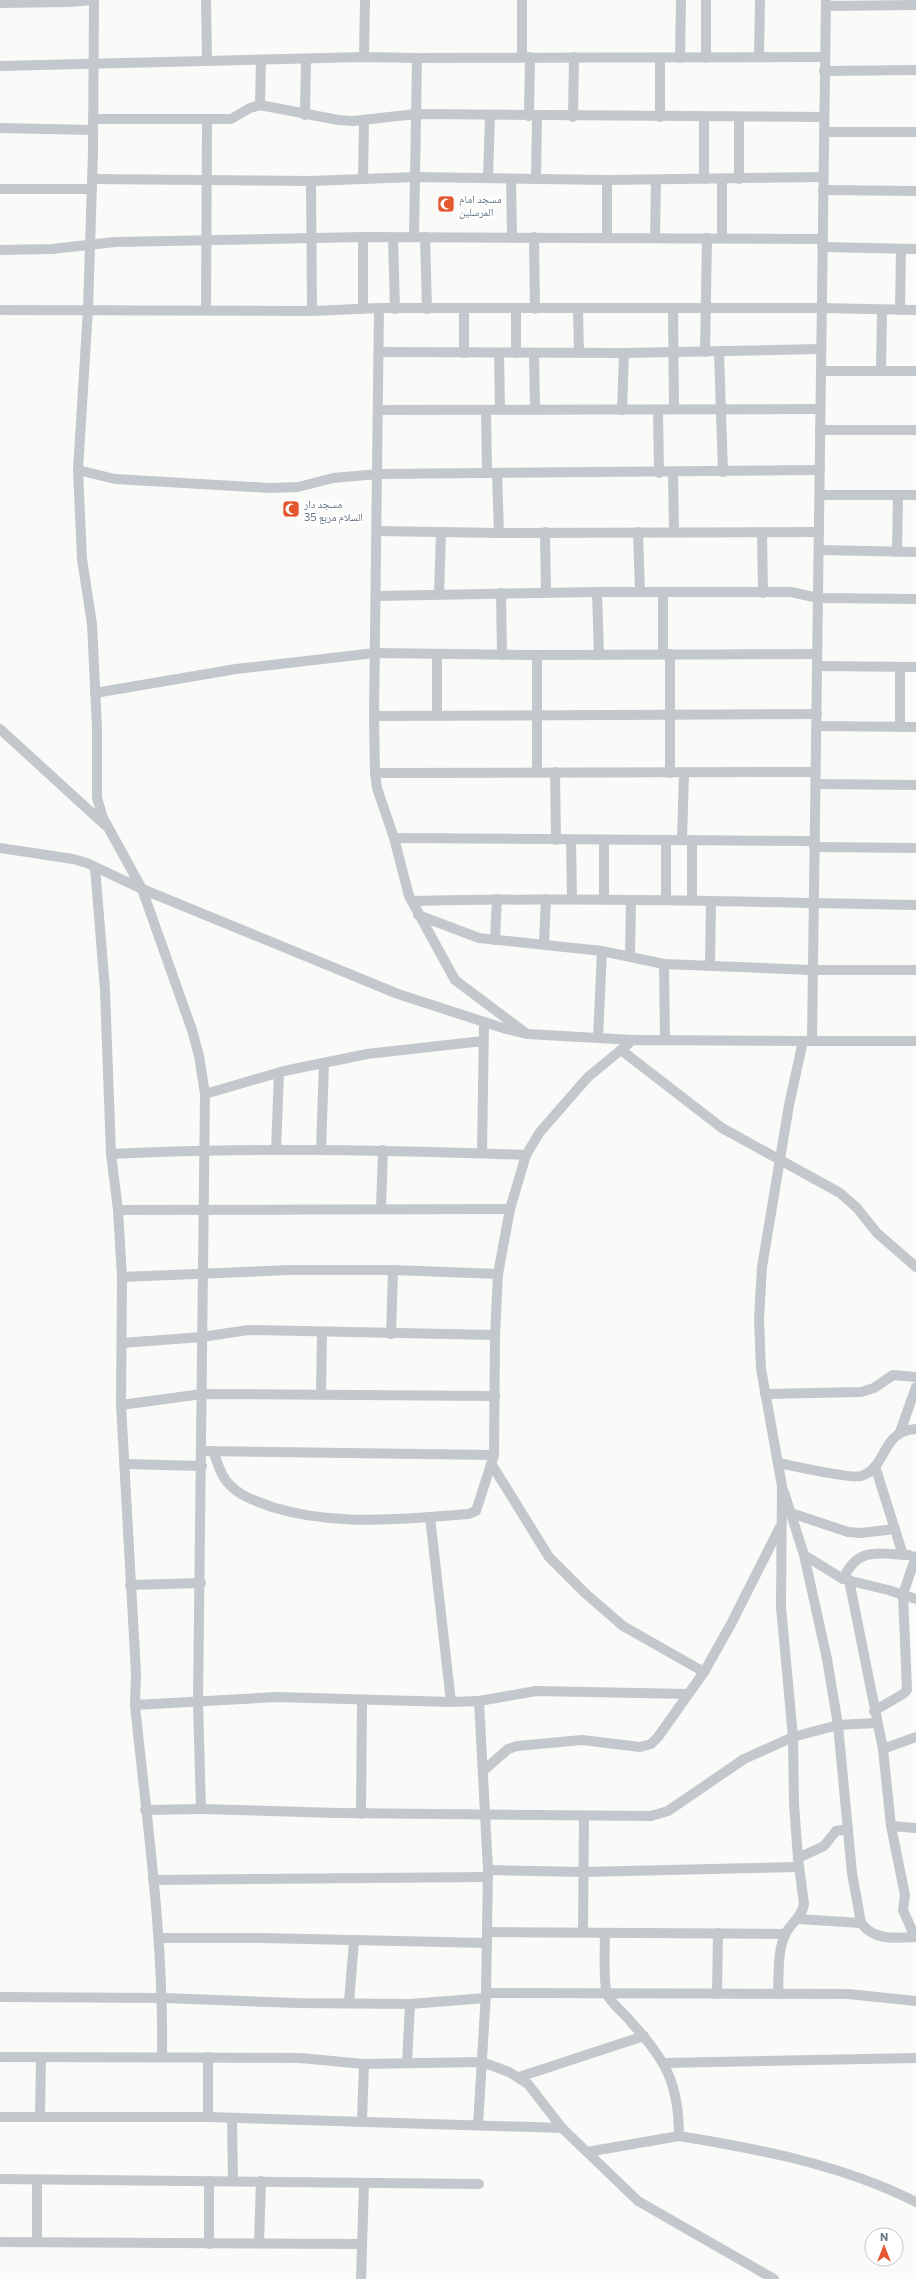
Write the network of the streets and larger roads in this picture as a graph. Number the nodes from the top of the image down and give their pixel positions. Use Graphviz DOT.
graph roads {
  1 [pos="94,0"];
  2 [pos="206,0"];
  3 [pos="365,0"];
  4 [pos="522,0"];
  5 [pos="682,0"];
  6 [pos="706,0"];
  7 [pos="760,0"];
  8 [pos="0,2"];
  9 [pos="826,3"];
  10 [pos="916,5"];
  11 [pos="364,56"];
  12 [pos="526,57"];
  13 [pos="574,57"];
  14 [pos="760,57"];
  15 [pos="825,57"];
  16 [pos="417,58"];
  17 [pos="660,58"];
  18 [pos="680,58"];
  19 [pos="706,58"];
  20 [pos="306,59"];
  21 [pos="207,60"];
  22 [pos="261,60"];
  23 [pos="94,62"];
  24 [pos="0,66"];
  25 [pos="916,70"];
  26 [pos="824,71"];
  27 [pos="260,105"];
  28 [pos="305,114"];
  29 [pos="416,114"];
  30 [pos="490,116"];
  31 [pos="533,116"];
  32 [pos="573,117"];
  33 [pos="660,117"];
  34 [pos="704,117"];
  35 [pos="824,117"];
  36 [pos="739,118"];
  37 [pos="93,119"];
  38 [pos="207,120"];
  39 [pos="364,120"];
  40 [pos="916,122"];
  41 [pos="0,128"];
  42 [pos="11,128"];
  43 [pos="93,130"];
  44 [pos="824,132"];
  45 [pos="916,132"];
  46 [pos="0,136"];
  47 [pos="415,177"];
  48 [pos="823,177"];
  49 [pos="363,178"];
  50 [pos="488,178"];
  51 [pos="511,179"];
  52 [pos="536,179"];
  53 [pos="704,179"];
  54 [pos="722,179"];
  55 [pos="739,179"];
  56 [pos="207,180"];
  57 [pos="607,180"];
  58 [pos="656,180"];
  59 [pos="311,181"];
  60 [pos="92,184"];
  61 [pos="0,189"];
  62 [pos="823,190"];
  63 [pos="916,191"];
  64 [pos="512,236"];
  65 [pos="362,237"];
  66 [pos="419,237"];
  67 [pos="534,237"];
  68 [pos="722,237"];
  69 [pos="393,238"];
  70 [pos="607,238"];
  71 [pos="656,238"];
  72 [pos="707,238"];
  73 [pos="311,239"];
  74 [pos="206,241"];
  75 [pos="822,243"];
  76 [pos="90,245"];
  77 [pos="900,249"];
  78 [pos="916,249"];
  79 [pos="0,250"];
  80 [pos="379,308"];
  81 [pos="427,308"];
  82 [pos="464,308"];
  83 [pos="578,308"];
  84 [pos="706,308"];
  85 [pos="821,308"];
  86 [pos="88,309"];
  87 [pos="363,309"];
  88 [pos="395,309"];
  89 [pos="535,309"];
  90 [pos="673,309"];
  91 [pos="0,310"];
  92 [pos="206,310"];
  93 [pos="516,310"];
  94 [pos="900,310"];
  95 [pos="916,310"];
  96 [pos="312,311"];
  97 [pos="882,311"];
  98 [pos="821,349"];
  99 [pos="379,352"];
  100 [pos="706,352"];
  101 [pos="719,352"];
  102 [pos="464,353"];
  103 [pos="499,353"];
  104 [pos="516,353"];
  105 [pos="534,353"];
  106 [pos="579,353"];
  107 [pos="624,353"];
  108 [pos="673,353"];
  109 [pos="881,370"];
  110 [pos="821,371"];
  111 [pos="916,371"];
  112 [pos="721,408"];
  113 [pos="535,409"];
  114 [pos="674,409"];
  115 [pos="820,409"];
  116 [pos="378,410"];
  117 [pos="486,410"];
  118 [pos="500,410"];
  119 [pos="622,410"];
  120 [pos="658,410"];
  121 [pos="820,430"];
  122 [pos="916,430"];
  123 [pos="78,470"];
  124 [pos="820,470"];
  125 [pos="486,472"];
  126 [pos="722,472"];
  127 [pos="497,473"];
  128 [pos="659,473"];
  129 [pos="673,473"];
  130 [pos="378,474"];
  131 [pos="820,495"];
  132 [pos="898,495"];
  133 [pos="916,496"];
  134 [pos="377,531"];
  135 [pos="441,532"];
  136 [pos="545,532"];
  137 [pos="638,532"];
  138 [pos="674,532"];
  139 [pos="762,532"];
  140 [pos="819,532"];
  141 [pos="499,533"];
  142 [pos="819,550"];
  143 [pos="897,552"];
  144 [pos="916,552"];
  145 [pos="546,592"];
  146 [pos="597,592"];
  147 [pos="640,592"];
  148 [pos="662,592"];
  149 [pos="501,593"];
  150 [pos="763,593"];
  151 [pos="440,594"];
  152 [pos="376,596"];
  153 [pos="818,598"];
  154 [pos="916,599"];
  155 [pos="376,653"];
  156 [pos="437,654"];
  157 [pos="666,654"];
  158 [pos="817,654"];
  159 [pos="502,655"];
  160 [pos="536,655"];
  161 [pos="599,655"];
  162 [pos="817,666"];
  163 [pos="900,667"];
  164 [pos="916,667"];
  165 [pos="95,693"];
  166 [pos="816,714"];
  167 [pos="670,715"];
  168 [pos="374,716"];
  169 [pos="437,716"];
  170 [pos="536,716"];
  171 [pos="817,726"];
  172 [pos="900,727"];
  173 [pos="916,727"];
  174 [pos="0,729"];
  175 [pos="537,772"];
  176 [pos="555,772"];
  177 [pos="816,772"];
  178 [pos="375,773"];
  179 [pos="670,773"];
  180 [pos="684,773"];
  181 [pos="816,784"];
  182 [pos="916,785"];
  183 [pos="111,831"];
  184 [pos="394,838"];
  185 [pos="556,840"];
  186 [pos="571,840"];
  187 [pos="604,840"];
  188 [pos="687,840"];
  189 [pos="666,841"];
  190 [pos="814,844"];
  191 [pos="0,848"];
  192 [pos="916,848"];
  193 [pos="95,867"];
  194 [pos="142,889"];
  195 [pos="496,899"];
  196 [pos="546,899"];
  197 [pos="572,899"];
  198 [pos="604,899"];
  199 [pos="666,899"];
  200 [pos="692,899"];
  201 [pos="631,900"];
  202 [pos="711,900"];
  203 [pos="412,901"];
  204 [pos="815,903"];
  205 [pos="916,905"];
  206 [pos="418,915"];
  207 [pos="495,940"];
  208 [pos="544,943"];
  209 [pos="602,951"];
  210 [pos="630,956"];
  211 [pos="664,964"];
  212 [pos="710,965"];
  213 [pos="813,970"];
  214 [pos="916,970"];
  215 [pos="484,1022"];
  216 [pos="527,1034"];
  217 [pos="598,1038"];
  218 [pos="633,1040"];
  219 [pos="665,1040"];
  220 [pos="483,1041"];
  221 [pos="808,1041"];
  222 [pos="916,1041"];
  223 [pos="621,1050"];
  224 [pos="324,1062"];
  225 [pos="279,1073"];
  226 [pos="205,1094"];
  227 [pos="204,1150"];
  228 [pos="276,1150"];
  229 [pos="321,1150"];
  230 [pos="383,1150"];
  231 [pos="482,1153"];
  232 [pos="111,1154"];
  233 [pos="526,1155"];
  234 [pos="780,1161"];
  235 [pos="381,1209"];
  236 [pos="510,1209"];
  237 [pos="118,1210"];
  238 [pos="204,1210"];
  239 [pos="916,1267"];
  240 [pos="393,1270"];
  241 [pos="498,1274"];
  242 [pos="201,1275"];
  243 [pos="122,1277"];
  244 [pos="322,1332"];
  245 [pos="391,1334"];
  246 [pos="495,1336"];
  247 [pos="202,1337"];
  248 [pos="122,1343"];
  249 [pos="916,1377"];
  250 [pos="916,1387"];
  251 [pos="202,1394"];
  252 [pos="765,1394"];
  253 [pos="320,1395"];
  254 [pos="495,1396"];
  255 [pos="121,1405"];
  256 [pos="916,1429"];
  257 [pos="900,1432"];
  258 [pos="202,1451"];
  259 [pos="213,1451"];
  260 [pos="493,1460"];
  261 [pos="125,1464"];
  262 [pos="779,1464"];
  263 [pos="202,1466"];
  264 [pos="875,1466"];
  265 [pos="782,1486"];
  266 [pos="792,1513"];
  267 [pos="430,1517"];
  268 [pos="781,1525"];
  269 [pos="895,1529"];
  270 [pos="804,1555"];
  271 [pos="903,1555"];
  272 [pos="916,1556"];
  273 [pos="846,1579"];
  274 [pos="201,1583"];
  275 [pos="130,1585"];
  276 [pos="903,1594"];
  277 [pos="916,1599"];
  278 [pos="704,1672"];
  279 [pos="688,1694"];
  280 [pos="362,1700"];
  281 [pos="479,1701"];
  282 [pos="198,1702"];
  283 [pos="451,1702"];
  284 [pos="134,1705"];
  285 [pos="874,1711"];
  286 [pos="876,1723"];
  287 [pos="838,1725"];
  288 [pos="916,1736"];
  289 [pos="793,1737"];
  290 [pos="883,1749"];
  291 [pos="483,1771"];
  292 [pos="202,1809"];
  293 [pos="145,1810"];
  294 [pos="360,1814"];
  295 [pos="486,1815"];
  296 [pos="584,1816"];
  297 [pos="891,1826"];
  298 [pos="916,1828"];
  299 [pos="848,1829"];
  300 [pos="798,1863"];
  301 [pos="583,1872"];
  302 [pos="488,1874"];
  303 [pos="153,1880"];
  304 [pos="798,1919"];
  305 [pos="861,1923"];
  306 [pos="487,1932"];
  307 [pos="583,1932"];
  308 [pos="605,1933"];
  309 [pos="718,1933"];
  310 [pos="785,1934"];
  311 [pos="916,1937"];
  312 [pos="159,1938"];
  313 [pos="354,1941"];
  314 [pos="487,1943"];
  315 [pos="717,1994"];
  316 [pos="778,1994"];
  317 [pos="607,1995"];
  318 [pos="0,1996"];
  319 [pos="486,1996"];
  320 [pos="163,1998"];
  321 [pos="916,2001"];
  322 [pos="349,2002"];
  323 [pos="410,2004"];
  324 [pos="644,2036"];
  325 [pos="0,2057"];
  326 [pos="162,2057"];
  327 [pos="208,2057"];
  328 [pos="40,2058"];
  329 [pos="916,2058"];
  330 [pos="482,2062"];
  331 [pos="407,2063"];
  332 [pos="663,2063"];
  333 [pos="364,2064"];
  334 [pos="519,2077"];
  335 [pos="0,2117"];
  336 [pos="40,2117"];
  337 [pos="208,2117"];
  338 [pos="232,2118"];
  339 [pos="362,2120"];
  340 [pos="478,2125"];
  341 [pos="562,2128"];
  342 [pos="679,2136"];
  343 [pos="587,2152"];
  344 [pos="0,2179"];
  345 [pos="37,2180"];
  346 [pos="261,2180"];
  347 [pos="209,2181"];
  348 [pos="233,2181"];
  349 [pos="364,2183"];
  350 [pos="479,2184"];
  351 [pos="916,2202"];
  352 [pos="0,2242"];
  353 [pos="37,2242"];
  354 [pos="259,2243"];
  355 [pos="210,2244"];
  356 [pos="362,2244"];
  357 [pos="361,2279"];
  358 [pos="774,2279"];
  1 -- 8 [label="street"];
  1 -- 23 [label="street"];
  2 -- 21 [label="street"];
  3 -- 11 [label="street"];
  4 -- 12 [label="street"];
  5 -- 18 [label="street"];
  6 -- 19 [label="street"];
  7 -- 14 [label="street"];
  9 -- 10 [label="street"];
  9 -- 15 [label="street"];
  11 -- 16 [label="street"];
  11 -- 20 [label="street"];
  12 -- 13 [label="street"];
  12 -- 16 [label="street"];
  12 -- 31 [label="street"];
  13 -- 17 [label="street"];
  13 -- 32 [label="street"];
  14 -- 15 [label="street"];
  14 -- 19 [label="street"];
  15 -- 26 [label="street"];
  16 -- 29 [label="street"];
  17 -- 18 [label="street"];
  17 -- 33 [label="street"];
  18 -- 19 [label="street"];
  20 -- 22 [label="street"];
  20 -- 28 [label="street"];
  21 -- 22 [label="street"];
  21 -- 23 [label="street"];
  22 -- 27 [label="street"];
  23 -- 24 [label="street"];
  23 -- 37 [label="street"];
  25 -- 26 [label="street"];
  26 -- 35 [label="street"];
  27 -- 28 [label="street"];
  27 -- 38 [label="street"];
  28 -- 39 [label="street"];
  29 -- 30 [label="street"];
  29 -- 39 [label="street"];
  29 -- 47 [label="street"];
  30 -- 31 [label="street"];
  30 -- 50 [label="street"];
  31 -- 32 [label="street"];
  31 -- 52 [label="street"];
  32 -- 33 [label="street"];
  33 -- 34 [label="street"];
  34 -- 36 [label="street"];
  34 -- 53 [label="street"];
  35 -- 36 [label="street"];
  35 -- 44 [label="street"];
  36 -- 55 [label="street"];
  37 -- 38 [label="street"];
  37 -- 43 [label="street"];
  38 -- 56 [label="street"];
  39 -- 49 [label="street"];
  40 -- 45 [label="street"];
  41 -- 42 [label="street"];
  42 -- 43 [label="street"];
  42 -- 46 [label="street"];
  43 -- 60 [label="street"];
  44 -- 45 [label="street"];
  44 -- 48 [label="street"];
  47 -- 49 [label="street"];
  47 -- 50 [label="street"];
  47 -- 66 [label="street"];
  48 -- 55 [label="street"];
  48 -- 62 [label="street"];
  49 -- 59 [label="street"];
  50 -- 51 [label="street"];
  51 -- 52 [label="street"];
  51 -- 64 [label="street"];
  52 -- 57 [label="street"];
  53 -- 54 [label="street"];
  53 -- 58 [label="street"];
  54 -- 55 [label="street"];
  54 -- 68 [label="street"];
  56 -- 59 [label="street"];
  56 -- 60 [label="street"];
  56 -- 74 [label="street"];
  57 -- 58 [label="street"];
  57 -- 70 [label="street"];
  58 -- 71 [label="street"];
  59 -- 73 [label="street"];
  60 -- 61 [label="street"];
  60 -- 76 [label="street"];
  62 -- 63 [label="street"];
  62 -- 75 [label="street"];
  64 -- 66 [label="street"];
  64 -- 67 [label="street"];
  65 -- 69 [label="street"];
  65 -- 73 [label="street"];
  65 -- 87 [label="street"];
  66 -- 69 [label="street"];
  66 -- 81 [label="street"];
  67 -- 70 [label="street"];
  67 -- 89 [label="street"];
  68 -- 72 [label="street"];
  68 -- 75 [label="street"];
  69 -- 88 [label="street"];
  70 -- 71 [label="street"];
  71 -- 72 [label="street"];
  72 -- 84 [label="street"];
  73 -- 74 [label="street"];
  73 -- 96 [label="street"];
  74 -- 76 [label="street"];
  74 -- 92 [label="street"];
  75 -- 77 [label="street"];
  75 -- 85 [label="street"];
  76 -- 79 [label="street"];
  76 -- 86 [label="street"];
  77 -- 78 [label="street"];
  77 -- 94 [label="street"];
  80 -- 87 [label="street"];
  80 -- 88 [label="street"];
  80 -- 99 [label="street"];
  81 -- 82 [label="street"];
  81 -- 88 [label="street"];
  82 -- 93 [label="street"];
  82 -- 102 [label="street"];
  83 -- 89 [label="street"];
  83 -- 90 [label="street"];
  83 -- 106 [label="street"];
  84 -- 85 [label="street"];
  84 -- 90 [label="street"];
  84 -- 100 [label="street"];
  85 -- 97 [label="street"];
  85 -- 98 [label="street"];
  86 -- 91 [label="street"];
  86 -- 92 [label="street"];
  86 -- 123 [label="street"];
  87 -- 96 [label="street"];
  89 -- 93 [label="street"];
  90 -- 108 [label="street"];
  92 -- 96 [label="street"];
  93 -- 104 [label="street"];
  94 -- 95 [label="street"];
  94 -- 97 [label="street"];
  97 -- 109 [label="street"];
  98 -- 101 [label="street"];
  98 -- 110 [label="street"];
  99 -- 102 [label="street"];
  99 -- 116 [label="street"];
  100 -- 101 [label="street"];
  100 -- 108 [label="street"];
  101 -- 112 [label="street"];
  102 -- 103 [label="street"];
  103 -- 104 [label="street"];
  103 -- 118 [label="street"];
  104 -- 105 [label="street"];
  105 -- 106 [label="street"];
  105 -- 113 [label="street"];
  106 -- 107 [label="street"];
  107 -- 108 [label="street"];
  107 -- 119 [label="street"];
  108 -- 114 [label="street"];
  109 -- 110 [label="street"];
  109 -- 111 [label="street"];
  110 -- 115 [label="street"];
  112 -- 114 [label="street"];
  112 -- 115 [label="street"];
  112 -- 126 [label="street"];
  113 -- 118 [label="street"];
  113 -- 119 [label="street"];
  114 -- 120 [label="street"];
  115 -- 121 [label="street"];
  116 -- 117 [label="street"];
  116 -- 130 [label="street"];
  117 -- 118 [label="street"];
  117 -- 125 [label="street"];
  119 -- 120 [label="street"];
  120 -- 128 [label="street"];
  121 -- 122 [label="street"];
  121 -- 124 [label="street"];
  123 -- 130 [label="street"];
  123 -- 165 [label="street"];
  124 -- 126 [label="street"];
  124 -- 131 [label="street"];
  125 -- 127 [label="street"];
  125 -- 130 [label="street"];
  126 -- 129 [label="street"];
  127 -- 128 [label="street"];
  127 -- 141 [label="street"];
  128 -- 129 [label="street"];
  129 -- 138 [label="street"];
  130 -- 134 [label="street"];
  131 -- 132 [label="street"];
  131 -- 140 [label="street"];
  132 -- 133 [label="street"];
  132 -- 143 [label="street"];
  134 -- 135 [label="street"];
  134 -- 152 [label="street"];
  135 -- 141 [label="street"];
  135 -- 151 [label="street"];
  136 -- 137 [label="street"];
  136 -- 141 [label="street"];
  136 -- 145 [label="street"];
  137 -- 138 [label="street"];
  137 -- 147 [label="street"];
  138 -- 139 [label="street"];
  139 -- 140 [label="street"];
  139 -- 150 [label="street"];
  140 -- 142 [label="street"];
  142 -- 143 [label="street"];
  142 -- 153 [label="street"];
  143 -- 144 [label="street"];
  145 -- 146 [label="street"];
  145 -- 149 [label="street"];
  146 -- 147 [label="street"];
  146 -- 161 [label="street"];
  147 -- 148 [label="street"];
  148 -- 150 [label="street"];
  148 -- 157 [label="street"];
  149 -- 151 [label="street"];
  149 -- 159 [label="street"];
  150 -- 153 [label="street"];
  151 -- 152 [label="street"];
  152 -- 155 [label="street"];
  153 -- 154 [label="street"];
  153 -- 158 [label="street"];
  155 -- 156 [label="street"];
  155 -- 165 [label="street"];
  155 -- 168 [label="street"];
  156 -- 159 [label="street"];
  156 -- 169 [label="street"];
  157 -- 158 [label="street"];
  157 -- 161 [label="street"];
  157 -- 167 [label="street"];
  158 -- 162 [label="street"];
  159 -- 160 [label="street"];
  160 -- 161 [label="street"];
  160 -- 170 [label="street"];
  162 -- 163 [label="street"];
  162 -- 166 [label="street"];
  163 -- 164 [label="street"];
  163 -- 172 [label="street"];
  165 -- 183 [label="street"];
  166 -- 167 [label="street"];
  166 -- 171 [label="street"];
  167 -- 170 [label="street"];
  167 -- 179 [label="street"];
  168 -- 169 [label="street"];
  168 -- 178 [label="street"];
  169 -- 170 [label="street"];
  170 -- 175 [label="street"];
  171 -- 172 [label="street"];
  171 -- 177 [label="street"];
  172 -- 173 [label="street"];
  174 -- 183 [label="street"];
  175 -- 176 [label="street"];
  175 -- 178 [label="street"];
  176 -- 179 [label="street"];
  176 -- 185 [label="street"];
  177 -- 180 [label="street"];
  177 -- 181 [label="street"];
  178 -- 184 [label="street"];
  179 -- 180 [label="street"];
  180 -- 188 [label="street"];
  181 -- 182 [label="street"];
  181 -- 190 [label="street"];
  183 -- 194 [label="street"];
  184 -- 185 [label="street"];
  184 -- 203 [label="street"];
  185 -- 186 [label="street"];
  186 -- 187 [label="street"];
  186 -- 197 [label="street"];
  187 -- 189 [label="street"];
  187 -- 198 [label="street"];
  188 -- 189 [label="street"];
  188 -- 190 [label="street"];
  188 -- 200 [label="street"];
  189 -- 199 [label="street"];
  190 -- 192 [label="street"];
  190 -- 204 [label="street"];
  191 -- 193 [label="street"];
  193 -- 194 [label="street"];
  193 -- 232 [label="street"];
  194 -- 215 [label="street"];
  194 -- 226 [label="street"];
  195 -- 196 [label="street"];
  195 -- 203 [label="street"];
  195 -- 207 [label="street"];
  196 -- 197 [label="street"];
  196 -- 208 [label="street"];
  197 -- 198 [label="street"];
  198 -- 201 [label="street"];
  199 -- 200 [label="street"];
  199 -- 201 [label="street"];
  200 -- 202 [label="street"];
  201 -- 210 [label="street"];
  202 -- 204 [label="street"];
  202 -- 212 [label="street"];
  203 -- 206 [label="street"];
  204 -- 205 [label="street"];
  204 -- 213 [label="street"];
  206 -- 207 [label="street"];
  206 -- 216 [label="street"];
  207 -- 208 [label="street"];
  208 -- 209 [label="street"];
  209 -- 210 [label="street"];
  209 -- 217 [label="street"];
  210 -- 211 [label="street"];
  211 -- 212 [label="street"];
  211 -- 219 [label="street"];
  212 -- 213 [label="street"];
  213 -- 214 [label="street"];
  213 -- 221 [label="street"];
  215 -- 216 [label="street"];
  215 -- 220 [label="street"];
  216 -- 217 [label="street"];
  217 -- 218 [label="street"];
  218 -- 219 [label="street"];
  218 -- 223 [label="street"];
  219 -- 221 [label="street"];
  220 -- 224 [label="street"];
  220 -- 231 [label="street"];
  221 -- 222 [label="street"];
  221 -- 234 [label="street"];
  223 -- 233 [label="street"];
  223 -- 234 [label="street"];
  224 -- 225 [label="street"];
  224 -- 229 [label="street"];
  225 -- 226 [label="street"];
  225 -- 228 [label="street"];
  226 -- 227 [label="street"];
  227 -- 228 [label="street"];
  227 -- 232 [label="street"];
  227 -- 238 [label="street"];
  228 -- 229 [label="street"];
  229 -- 230 [label="street"];
  230 -- 231 [label="street"];
  230 -- 235 [label="street"];
  231 -- 233 [label="street"];
  232 -- 237 [label="street"];
  233 -- 236 [label="street"];
  234 -- 239 [label="street"];
  234 -- 252 [label="street"];
  235 -- 236 [label="street"];
  235 -- 238 [label="street"];
  236 -- 241 [label="street"];
  237 -- 238 [label="street"];
  237 -- 243 [label="street"];
  238 -- 242 [label="street"];
  240 -- 241 [label="street"];
  240 -- 242 [label="street"];
  240 -- 245 [label="street"];
  241 -- 246 [label="street"];
  242 -- 243 [label="street"];
  242 -- 247 [label="street"];
  243 -- 248 [label="street"];
  244 -- 245 [label="street"];
  244 -- 247 [label="street"];
  244 -- 253 [label="street"];
  245 -- 246 [label="street"];
  246 -- 254 [label="street"];
  247 -- 248 [label="street"];
  247 -- 251 [label="street"];
  248 -- 255 [label="street"];
  249 -- 252 [label="street"];
  250 -- 257 [label="street"];
  251 -- 253 [label="street"];
  251 -- 255 [label="street"];
  251 -- 258 [label="street"];
  252 -- 262 [label="street"];
  253 -- 254 [label="street"];
  254 -- 260 [label="street"];
  255 -- 261 [label="street"];
  256 -- 257 [label="street"];
  257 -- 264 [label="street"];
  258 -- 259 [label="street"];
  258 -- 263 [label="street"];
  259 -- 260 [label="street"];
  259 -- 267 [label="street"];
  260 -- 267 [label="street"];
  260 -- 278 [label="street"];
  261 -- 263 [label="street"];
  261 -- 275 [label="street"];
  262 -- 264 [label="street"];
  262 -- 265 [label="street"];
  263 -- 274 [label="street"];
  264 -- 269 [label="street"];
  265 -- 266 [label="street"];
  265 -- 268 [label="street"];
  266 -- 269 [label="street"];
  266 -- 270 [label="street"];
  267 -- 283 [label="street"];
  268 -- 278 [label="street"];
  268 -- 289 [label="street"];
  269 -- 271 [label="street"];
  270 -- 273 [label="street"];
  270 -- 287 [label="street"];
  271 -- 272 [label="street"];
  271 -- 273 [label="street"];
  272 -- 276 [label="street"];
  273 -- 276 [label="street"];
  273 -- 285 [label="street"];
  274 -- 275 [label="street"];
  274 -- 282 [label="street"];
  275 -- 284 [label="street"];
  276 -- 277 [label="street"];
  276 -- 285 [label="street"];
  278 -- 279 [label="street"];
  279 -- 281 [label="street"];
  279 -- 291 [label="street"];
  280 -- 282 [label="street"];
  280 -- 283 [label="street"];
  280 -- 294 [label="street"];
  281 -- 283 [label="street"];
  281 -- 291 [label="street"];
  282 -- 284 [label="street"];
  282 -- 292 [label="street"];
  284 -- 293 [label="street"];
  285 -- 286 [label="street"];
  286 -- 287 [label="street"];
  286 -- 290 [label="street"];
  287 -- 289 [label="street"];
  287 -- 299 [label="street"];
  288 -- 290 [label="street"];
  289 -- 296 [label="street"];
  289 -- 300 [label="street"];
  290 -- 297 [label="street"];
  291 -- 295 [label="street"];
  292 -- 293 [label="street"];
  292 -- 294 [label="street"];
  293 -- 303 [label="street"];
  294 -- 295 [label="street"];
  295 -- 296 [label="street"];
  295 -- 302 [label="street"];
  296 -- 301 [label="street"];
  297 -- 298 [label="street"];
  297 -- 311 [label="street"];
  299 -- 300 [label="street"];
  299 -- 305 [label="street"];
  300 -- 301 [label="street"];
  300 -- 304 [label="street"];
  301 -- 302 [label="street"];
  301 -- 307 [label="street"];
  302 -- 303 [label="street"];
  302 -- 306 [label="street"];
  303 -- 312 [label="street"];
  304 -- 305 [label="street"];
  304 -- 310 [label="street"];
  305 -- 311 [label="street"];
  306 -- 307 [label="street"];
  306 -- 314 [label="street"];
  307 -- 308 [label="street"];
  308 -- 309 [label="street"];
  308 -- 317 [label="street"];
  309 -- 310 [label="street"];
  309 -- 315 [label="street"];
  310 -- 316 [label="street"];
  312 -- 313 [label="street"];
  312 -- 320 [label="street"];
  313 -- 314 [label="street"];
  313 -- 322 [label="street"];
  314 -- 319 [label="street"];
  315 -- 316 [label="street"];
  315 -- 317 [label="street"];
  316 -- 321 [label="street"];
  317 -- 319 [label="street"];
  317 -- 324 [label="street"];
  318 -- 320 [label="street"];
  319 -- 323 [label="street"];
  319 -- 330 [label="street"];
  320 -- 322 [label="street"];
  320 -- 326 [label="street"];
  322 -- 323 [label="street"];
  323 -- 331 [label="street"];
  324 -- 332 [label="street"];
  324 -- 334 [label="street"];
  325 -- 328 [label="street"];
  326 -- 327 [label="street"];
  326 -- 328 [label="street"];
  327 -- 333 [label="street"];
  327 -- 337 [label="street"];
  328 -- 336 [label="street"];
  329 -- 332 [label="street"];
  330 -- 331 [label="street"];
  330 -- 334 [label="street"];
  330 -- 340 [label="street"];
  331 -- 333 [label="street"];
  332 -- 342 [label="street"];
  333 -- 339 [label="street"];
  334 -- 341 [label="street"];
  335 -- 336 [label="street"];
  336 -- 337 [label="street"];
  337 -- 338 [label="street"];
  338 -- 339 [label="street"];
  338 -- 348 [label="street"];
  339 -- 340 [label="street"];
  340 -- 341 [label="street"];
  341 -- 343 [label="street"];
  342 -- 343 [label="street"];
  342 -- 351 [label="street"];
  343 -- 358 [label="street"];
  344 -- 345 [label="street"];
  345 -- 347 [label="street"];
  345 -- 353 [label="street"];
  346 -- 348 [label="street"];
  346 -- 349 [label="street"];
  346 -- 354 [label="street"];
  347 -- 348 [label="street"];
  347 -- 355 [label="street"];
  349 -- 350 [label="street"];
  349 -- 356 [label="street"];
  352 -- 353 [label="street"];
  353 -- 355 [label="street"];
  354 -- 355 [label="street"];
  354 -- 356 [label="street"];
  356 -- 357 [label="street"];
}
